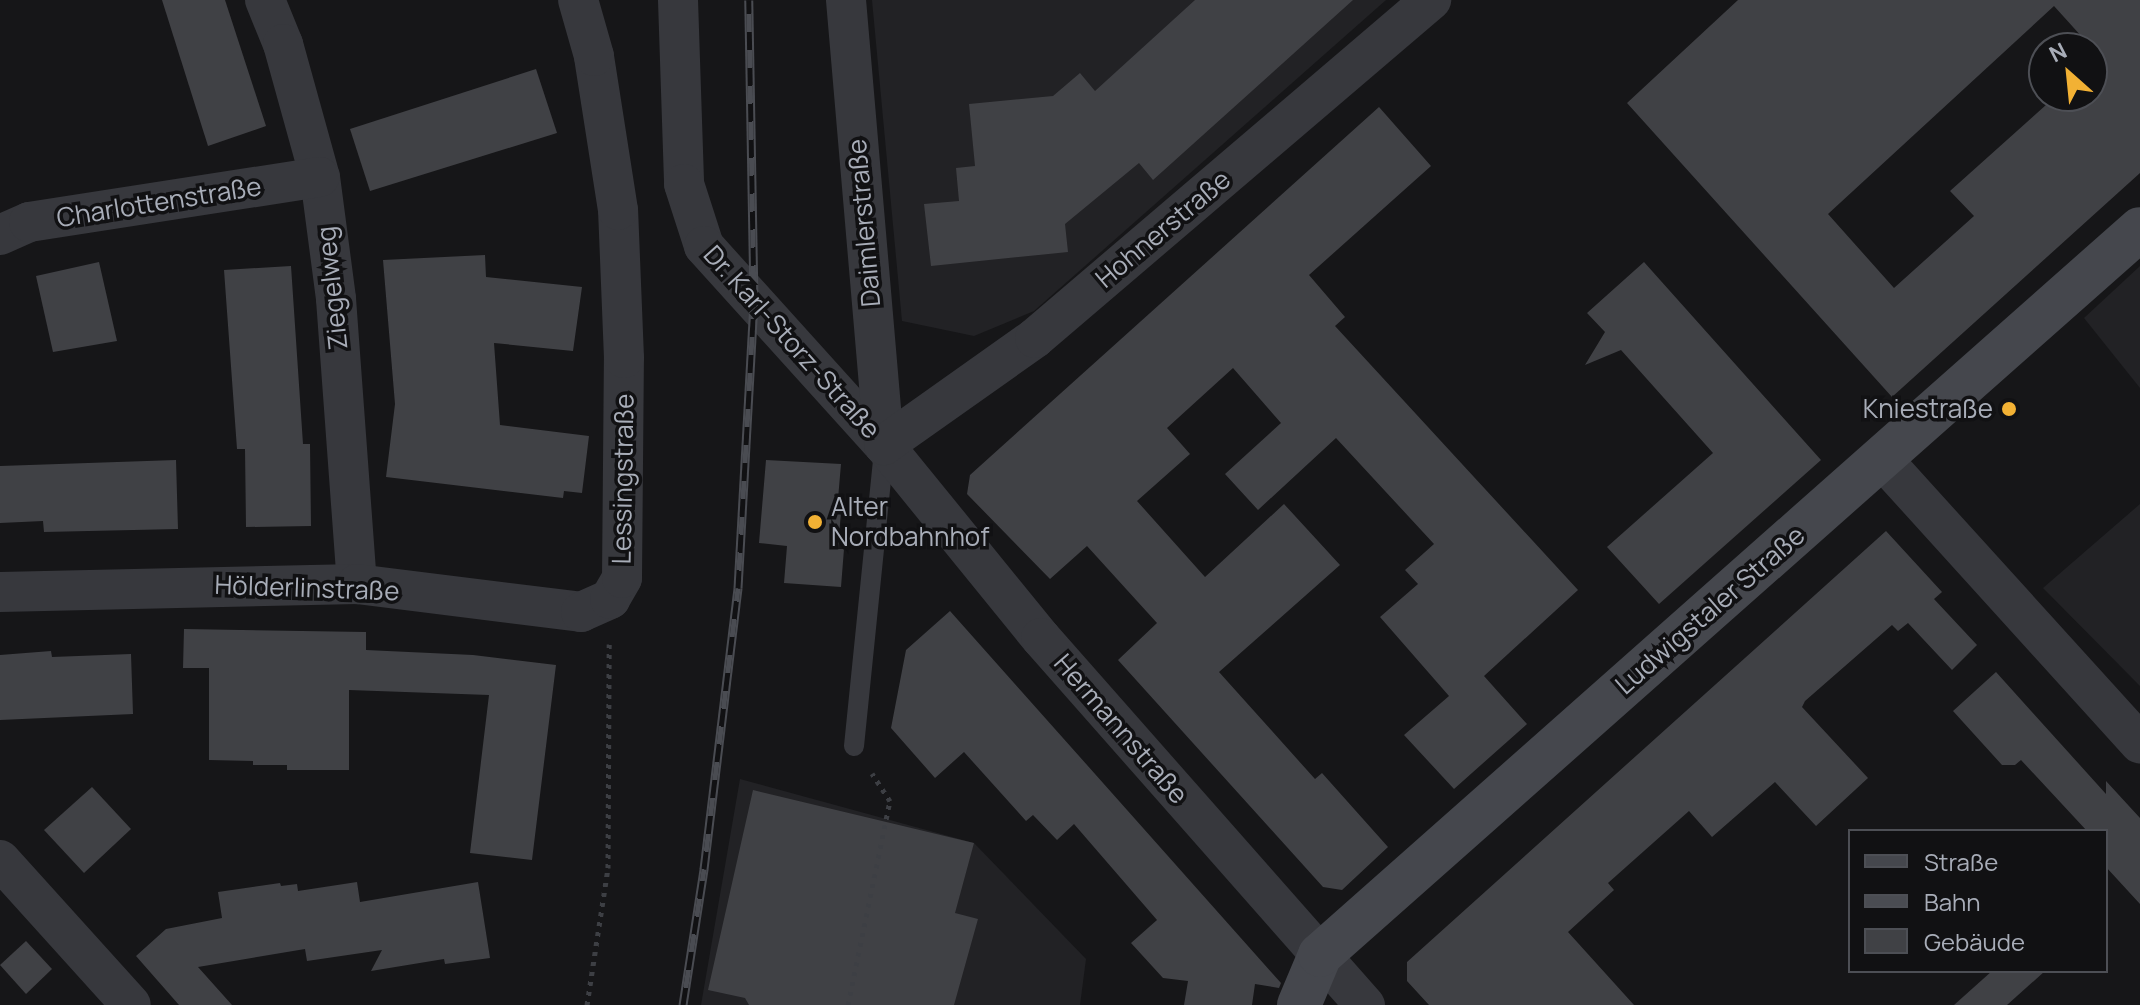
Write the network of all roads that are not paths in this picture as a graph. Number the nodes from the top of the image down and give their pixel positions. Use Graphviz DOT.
graph roads {
  1 [pos="265,0"];
  2 [pos="578,0"];
  3 [pos="678,0"];
  4 [pos="846,0"];
  5 [pos="1431,0"];
  6 [pos="320,177"];
  7 [pos="2140,229"];
  8 [pos="0,235"];
  9 [pos="884,445"];
  10 [pos="1882,459"];
  11 [pos="357,584"];
  12 [pos="0,592"];
  13 [pos="610,599"];
  14 [pos="2140,744"];
  15 [pos="854,746"];
  16 [pos="0,860"];
  17 [pos="1320,955"];
  18 [pos="131,1005"];
  19 [pos="1299,1005"];
  20 [pos="1365,1005"];
  1 -- 6 [label="street, Ziegelweg"];
  2 -- 13 [label="street, Lessingstraße"];
  3 -- 9 [label="street, Dr. Karl-Storz-Straße"];
  4 -- 9 [label="street, Daimlerstraße"];
  5 -- 9 [label="street, Hohnerstraße"];
  6 -- 8 [label="street, Charlottenstraße"];
  6 -- 11 [label="street, Ziegelweg"];
  7 -- 10 [label="main road, Ludwigstaler Straße"];
  9 -- 15 [label="lane"];
  9 -- 17 [label="street, Hermannstraße"];
  10 -- 14 [label="street"];
  10 -- 17 [label="main road, Ludwigstaler Straße"];
  11 -- 12 [label="street, Hölderlinstraße"];
  11 -- 13 [label="street, Hölderlinstraße"];
  16 -- 18 [label="street"];
  17 -- 19 [label="main road, Ludwigstaler Straße"];
  17 -- 20 [label="street, Hermannstraße"];
}
